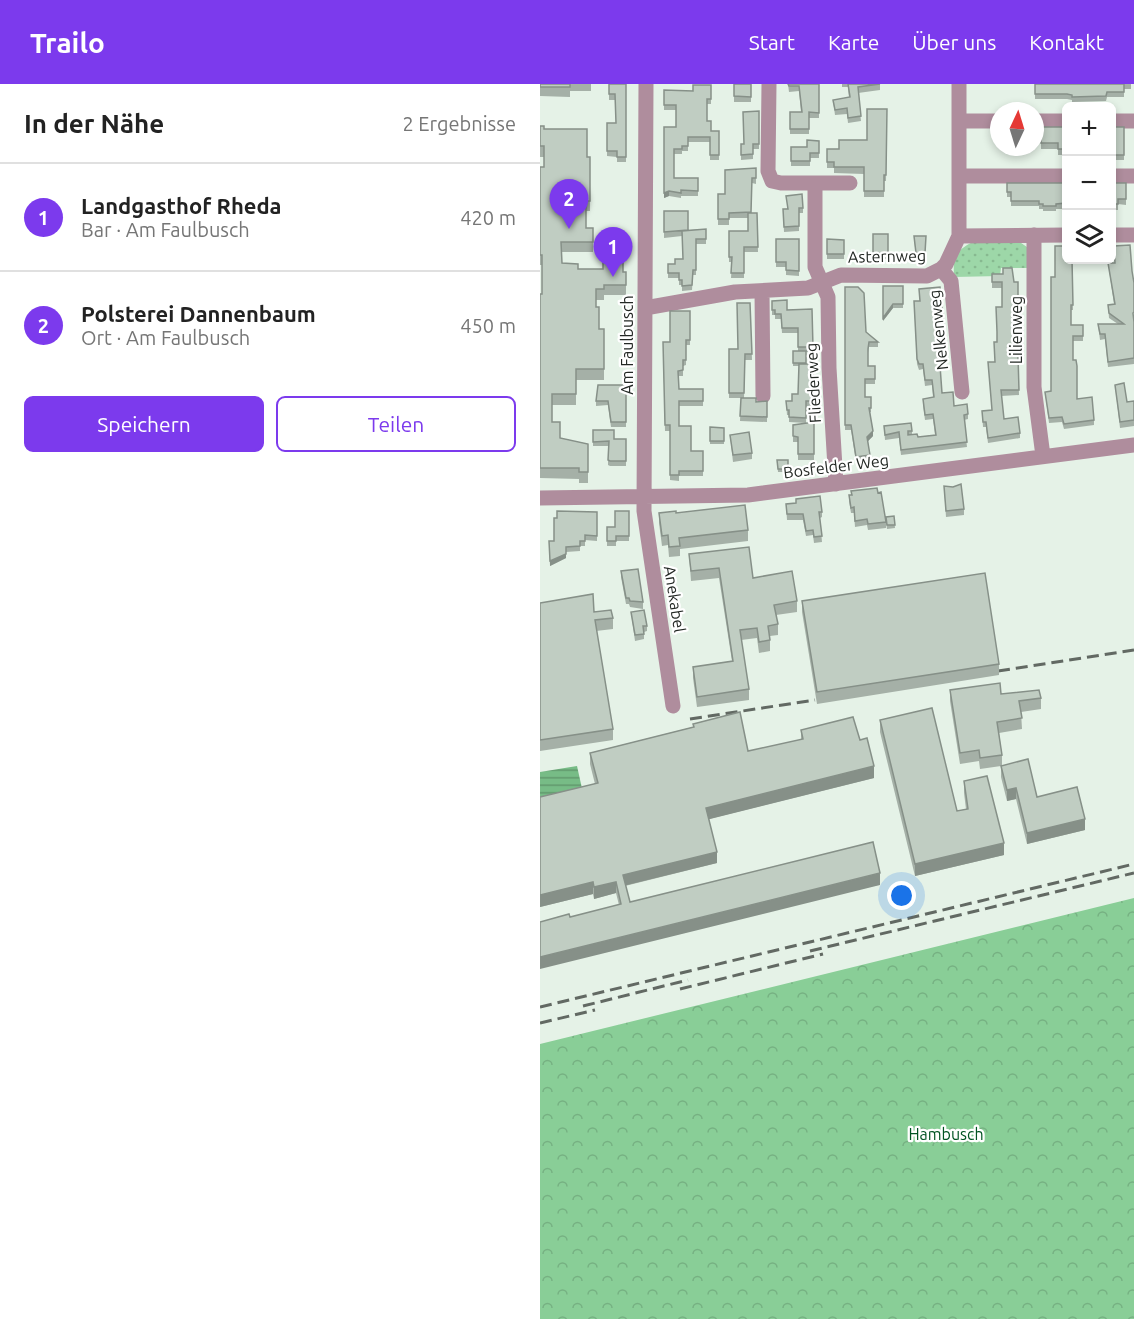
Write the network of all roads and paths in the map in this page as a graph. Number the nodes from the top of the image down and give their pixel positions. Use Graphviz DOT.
graph roads {
  1 [pos="646,84"];
  2 [pos="769,84"];
  3 [pos="959,84"];
  4 [pos="959,121"];
  5 [pos="990,121"];
  6 [pos="1044,121"];
  7 [pos="1062,121"];
  8 [pos="1116,121"];
  9 [pos="1134,121"];
  10 [pos="958,176"];
  11 [pos="1062,176"];
  12 [pos="1116,176"];
  13 [pos="1134,176"];
  14 [pos="814,183"];
  15 [pos="850,183"];
  16 [pos="1034,235"];
  17 [pos="1062,235"];
  18 [pos="1116,235"];
  19 [pos="1134,235"];
  20 [pos="959,236"];
  21 [pos="941,269"];
  22 [pos="823,282"];
  23 [pos="762,291"];
  24 [pos="645,308"];
  25 [pos="962,392"];
  26 [pos="763,396"];
  27 [pos="1134,445"];
  28 [pos="1043,456"];
  29 [pos="836,484"];
  30 [pos="540,498"];
  31 [pos="644,498"];
  32 [pos="673,706"];
  1 -- 24 [label="street, Am Faulbusch"];
  2 -- 14 [label="street"];
  3 -- 4 [label="street, Nelkenweg"];
  4 -- 5 [label="street"];
  4 -- 10 [label="street, Nelkenweg"];
  6 -- 7 [label="street"];
  8 -- 9 [label="street"];
  10 -- 11 [label="street"];
  10 -- 20 [label="street, Nelkenweg"];
  12 -- 13 [label="street"];
  14 -- 15 [label="street"];
  14 -- 22 [label="street, Fliederweg"];
  16 -- 17 [label="street"];
  16 -- 20 [label="street"];
  16 -- 28 [label="street, Lilienweg"];
  18 -- 19 [label="street"];
  20 -- 21 [label="street, Nelkenweg"];
  21 -- 22 [label="street, Asternweg"];
  21 -- 25 [label="street, Nelkenweg"];
  22 -- 23 [label="street, Asternweg"];
  22 -- 29 [label="street, Fliederweg"];
  23 -- 24 [label="street, Asternweg"];
  23 -- 26 [label="street"];
  24 -- 31 [label="street, Am Faulbusch"];
  27 -- 28 [label="street, Bosfelder Weg"];
  28 -- 29 [label="street, Bosfelder Weg"];
  29 -- 31 [label="street, Bosfelder Weg"];
  30 -- 31 [label="street, Bosfelder Weg"];
  31 -- 32 [label="street, Anekabel"];
}
